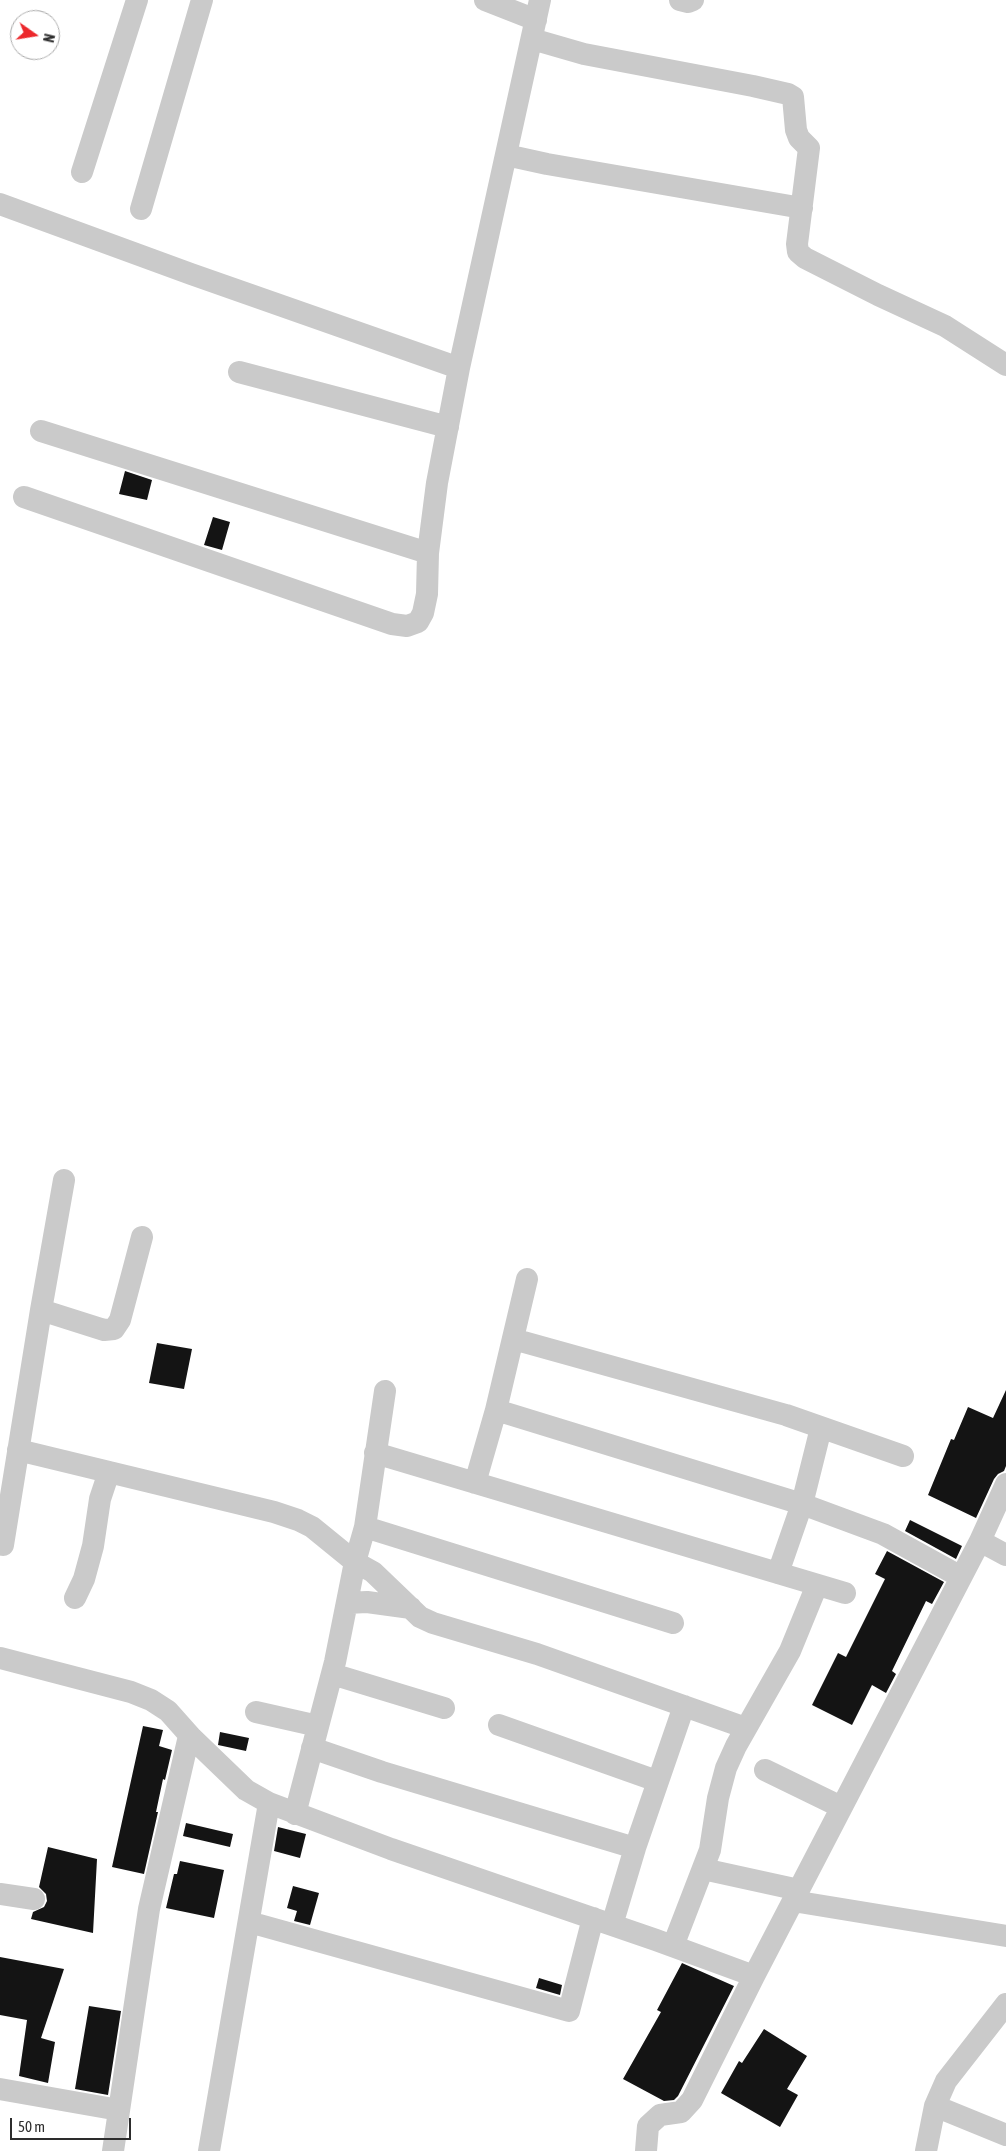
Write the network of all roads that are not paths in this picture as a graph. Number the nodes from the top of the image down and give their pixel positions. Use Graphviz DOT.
graph roads {
  1 [pos="137,0"];
  2 [pos="202,0"];
  3 [pos="485,0"];
  4 [pos="680,0"];
  5 [pos="693,0"];
  6 [pos="536,20"];
  7 [pos="506,155"];
  8 [pos="82,172"];
  9 [pos="0,204"];
  10 [pos="802,208"];
  11 [pos="141,209"];
  12 [pos="1006,365"];
  13 [pos="459,368"];
  14 [pos="239,372"];
  15 [pos="448,427"];
  16 [pos="41,431"];
  17 [pos="24,496"];
  18 [pos="428,553"];
  19 [pos="64,1180"];
  20 [pos="142,1237"];
  21 [pos="528,1279"];
  22 [pos="41,1310"];
  23 [pos="513,1339"];
  24 [pos="385,1391"];
  25 [pos="496,1410"];
  26 [pos="821,1428"];
  27 [pos="18,1450"];
  28 [pos="375,1453"];
  29 [pos="903,1456"];
  30 [pos="109,1472"];
  31 [pos="475,1483"];
  32 [pos="1006,1484"];
  33 [pos="802,1504"];
  34 [pos="364,1527"];
  35 [pos="980,1540"];
  36 [pos="3,1546"];
  37 [pos="1006,1555"];
  38 [pos="355,1562"];
  39 [pos="778,1573"];
  40 [pos="961,1577"];
  41 [pos="817,1585"];
  42 [pos="845,1593"];
  43 [pos="75,1598"];
  44 [pos="347,1603"];
  45 [pos="410,1608"];
  46 [pos="673,1623"];
  47 [pos="0,1658"];
  48 [pos="332,1674"];
  49 [pos="684,1706"];
  50 [pos="444,1708"];
  51 [pos="256,1712"];
  52 [pos="499,1724"];
  53 [pos="746,1728"];
  54 [pos="189,1736"];
  55 [pos="315,1737"];
  56 [pos="765,1770"];
  57 [pos="657,1781"];
  58 [pos="269,1803"];
  59 [pos="841,1807"];
  60 [pos="295,1814"];
  61 [pos="635,1848"];
  62 [pos="703,1869"];
  63 [pos="0,1894"];
  64 [pos="796,1895"];
  65 [pos="34,1899"];
  66 [pos="603,1921"];
  67 [pos="249,1922"];
  68 [pos="1006,1936"];
  69 [pos="674,1946"];
  70 [pos="754,1976"];
  71 [pos="1003,2015"];
  72 [pos="0,2089"];
  73 [pos="935,2106"];
  74 [pos="119,2110"];
  75 [pos="1006,2135"];
  76 [pos="113,2151"];
  77 [pos="209,2151"];
  78 [pos="646,2151"];
  79 [pos="926,2151"];
  1 -- 8 [label="street"];
  2 -- 11 [label="street"];
  3 -- 6 [label="street"];
  4 -- 5 [label="street"];
  6 -- 7 [label="street"];
  6 -- 10 [label="street"];
  7 -- 10 [label="street"];
  7 -- 13 [label="street"];
  9 -- 13 [label="street"];
  10 -- 12 [label="street"];
  13 -- 15 [label="street"];
  14 -- 15 [label="street"];
  15 -- 18 [label="street"];
  16 -- 18 [label="street"];
  17 -- 18 [label="street"];
  19 -- 22 [label="street"];
  20 -- 22 [label="street"];
  21 -- 23 [label="street"];
  22 -- 27 [label="street"];
  23 -- 25 [label="street"];
  23 -- 26 [label="street"];
  24 -- 28 [label="street"];
  25 -- 31 [label="street"];
  25 -- 33 [label="street"];
  26 -- 29 [label="street"];
  26 -- 33 [label="street"];
  27 -- 30 [label="street"];
  27 -- 36 [label="street"];
  28 -- 31 [label="street"];
  28 -- 34 [label="street"];
  30 -- 38 [label="street"];
  30 -- 43 [label="street"];
  31 -- 39 [label="street"];
  32 -- 35 [label="street"];
  33 -- 39 [label="street"];
  33 -- 40 [label="street"];
  34 -- 38 [label="street"];
  34 -- 46 [label="street"];
  35 -- 37 [label="street"];
  35 -- 40 [label="street"];
  38 -- 44 [label="street"];
  38 -- 45 [label="street"];
  39 -- 41 [label="street"];
  40 -- 59 [label="street"];
  41 -- 42 [label="street"];
  41 -- 53 [label="street"];
  44 -- 45 [label="street"];
  44 -- 48 [label="street"];
  45 -- 49 [label="street"];
  47 -- 54 [label="street"];
  48 -- 50 [label="street"];
  48 -- 55 [label="street"];
  49 -- 53 [label="street"];
  49 -- 57 [label="street"];
  51 -- 55 [label="street"];
  52 -- 57 [label="street"];
  53 -- 62 [label="street"];
  54 -- 58 [label="street"];
  54 -- 74 [label="street"];
  55 -- 60 [label="street"];
  55 -- 61 [label="street"];
  56 -- 59 [label="street"];
  57 -- 61 [label="street"];
  58 -- 60 [label="street"];
  58 -- 67 [label="street"];
  59 -- 64 [label="street"];
  60 -- 66 [label="street"];
  61 -- 66 [label="street"];
  62 -- 64 [label="street"];
  62 -- 69 [label="street"];
  63 -- 65 [label="street"];
  64 -- 68 [label="street"];
  64 -- 70 [label="street"];
  66 -- 67 [label="street"];
  66 -- 69 [label="street"];
  67 -- 77 [label="street"];
  69 -- 70 [label="street"];
  70 -- 78 [label="street"];
  71 -- 73 [label="street"];
  72 -- 74 [label="street"];
  73 -- 75 [label="street"];
  73 -- 79 [label="street"];
  74 -- 76 [label="street"];
}
